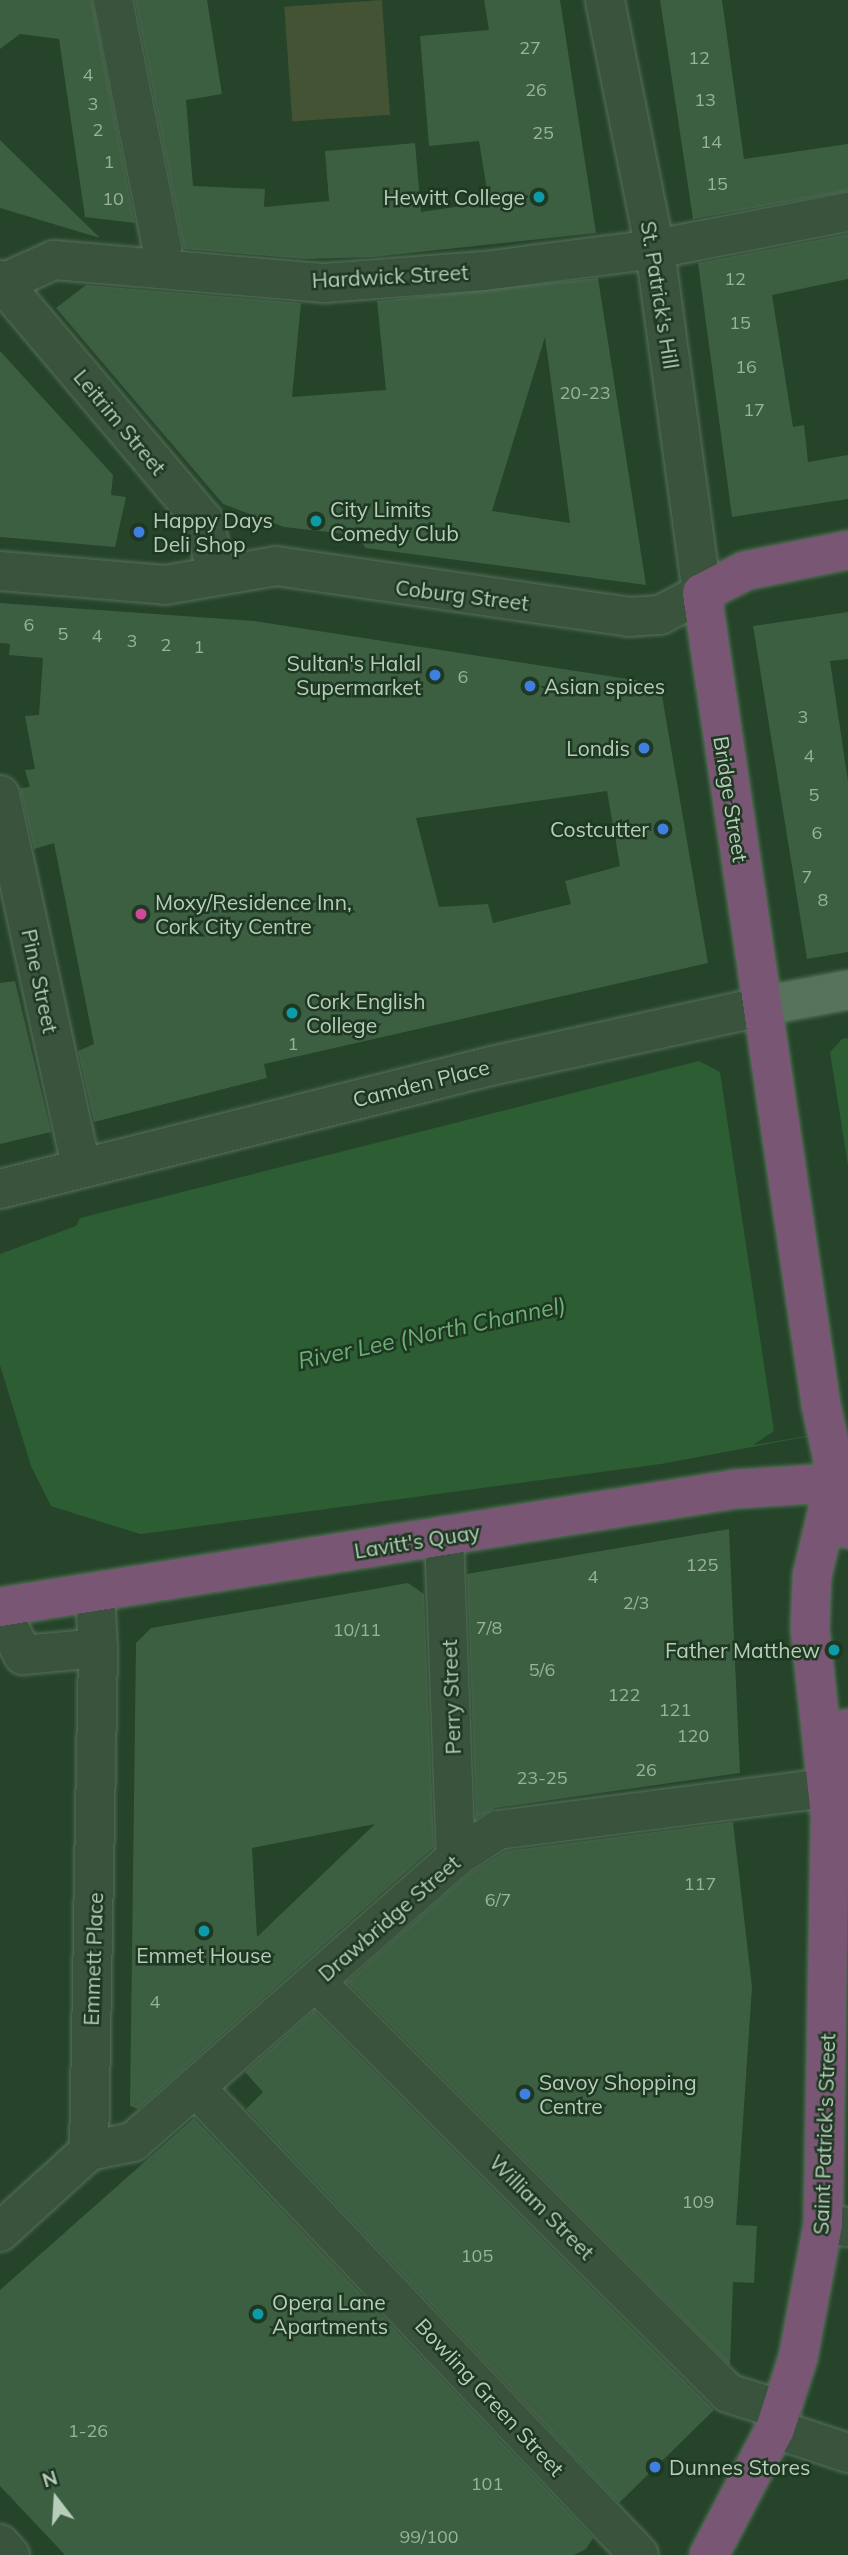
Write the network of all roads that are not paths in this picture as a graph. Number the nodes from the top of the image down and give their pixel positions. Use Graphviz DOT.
graph roads {
  1 [pos="113,0"];
  2 [pos="605,0"];
  3 [pos="848,212"];
  4 [pos="655,249"];
  5 [pos="161,269"];
  6 [pos="1,281"];
  7 [pos="848,550"];
  8 [pos="0,571"];
  9 [pos="217,575"];
  10 [pos="702,593"];
  11 [pos="0,795"];
  12 [pos="848,990"];
  13 [pos="763,1006"];
  14 [pos="81,1167"];
  15 [pos="0,1189"];
  16 [pos="841,1483"];
  17 [pos="848,1529"];
  18 [pos="444,1536"];
  19 [pos="95,1593"];
  20 [pos="0,1608"];
  21 [pos="98,1648"];
  22 [pos="848,1728"];
  23 [pos="827,1802"];
  24 [pos="456,1857"];
  25 [pos="316,1982"];
  26 [pos="195,2087"];
  27 [pos="89,2151"];
  28 [pos="835,2225"];
  29 [pos="0,2232"];
  30 [pos="778,2420"];
  31 [pos="848,2453"];
  32 [pos="0,2544"];
  33 [pos="10,2555"];
  34 [pos="639,2555"];
  35 [pos="709,2555"];
  1 -- 5 [label="street"];
  2 -- 4 [label="street, St. Patrick's Hill"];
  3 -- 4 [label="street, Hardwick Street"];
  4 -- 5 [label="street, Hardwick Street"];
  4 -- 10 [label="street, St. Patrick's Hill"];
  5 -- 6 [label="street, Hardwick Street"];
  6 -- 9 [label="street, Leitrim Street"];
  7 -- 10 [label="highway"];
  8 -- 9 [label="street, Coburg Street"];
  9 -- 10 [label="street, Coburg Street"];
  10 -- 13 [label="highway, Bridge Street"];
  11 -- 14 [label="street, Pine Street"];
  12 -- 13 [label="main road"];
  13 -- 14 [label="street, Camden Place"];
  13 -- 16 [label="highway, Bridge Street"];
  14 -- 15 [label="street, Camden Place"];
  16 -- 17 [label="highway"];
  16 -- 18 [label="highway, Lavitt's Quay"];
  16 -- 23 [label="highway, Saint Patrick's Street"];
  18 -- 19 [label="highway, Lavitt's Quay"];
  18 -- 24 [label="street, Perry Street"];
  19 -- 20 [label="highway, Lavitt's Quay"];
  19 -- 21 [label="street, Emmett Place"];
  20 -- 21 [label="street"];
  21 -- 27 [label="street, Emmett Place"];
  22 -- 23 [label="highway, Saint Patrick's Street"];
  23 -- 24 [label="street, Drawbridge Street"];
  23 -- 28 [label="highway, Saint Patrick's Street"];
  24 -- 25 [label="street, Drawbridge Street"];
  25 -- 26 [label="street, Drawbridge Street"];
  25 -- 30 [label="street, William Street"];
  26 -- 27 [label="street, Drawbridge Street"];
  26 -- 34 [label="street, Bowling Green Street"];
  27 -- 29 [label="street"];
  28 -- 30 [label="highway, Saint Patrick's Street"];
  30 -- 31 [label="street, William Street"];
  30 -- 35 [label="highway, Saint Patrick's Street"];
  32 -- 33 [label="street"];
}
